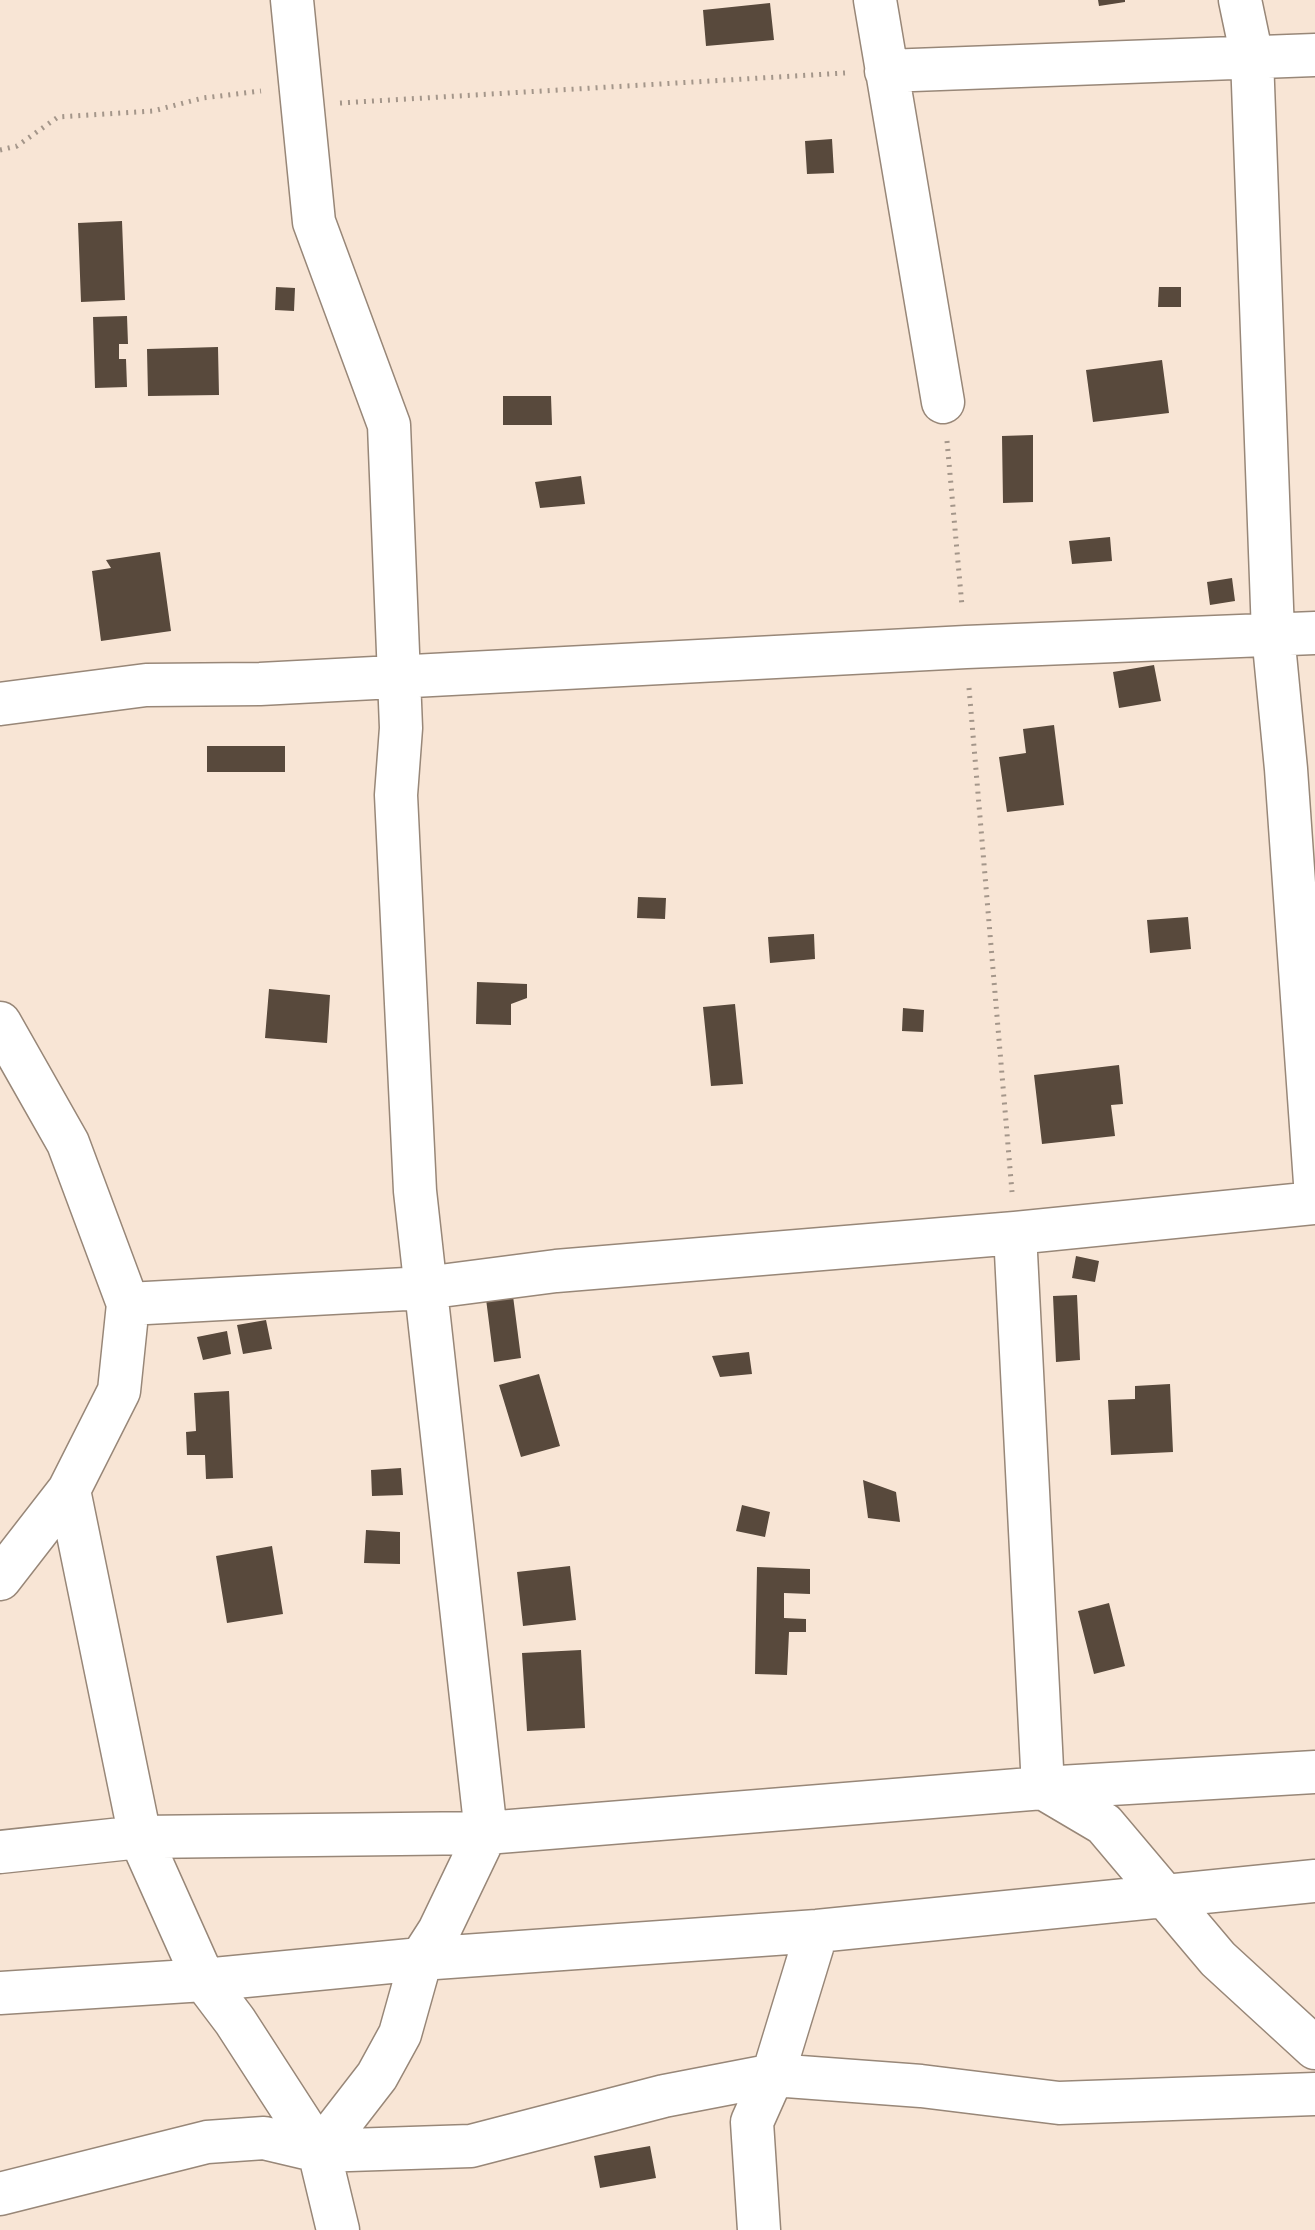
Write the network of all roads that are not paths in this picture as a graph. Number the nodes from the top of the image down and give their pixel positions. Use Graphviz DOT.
graph roads {
  1 [pos="292,0"];
  2 [pos="875,0"];
  3 [pos="1240,0"];
  4 [pos="1315,55"];
  5 [pos="1252,57"];
  6 [pos="886,71"];
  7 [pos="943,402"];
  8 [pos="1315,633"];
  9 [pos="1273,634"];
  10 [pos="399,675"];
  11 [pos="0,704"];
  12 [pos="0,1023"];
  13 [pos="1315,1183"];
  14 [pos="1315,1203"];
  15 [pos="1015,1233"];
  16 [pos="425,1288"];
  17 [pos="128,1304"];
  18 [pos="69,1490"];
  19 [pos="0,1579"];
  20 [pos="1315,1772"];
  21 [pos="1043,1788"];
  22 [pos="486,1833"];
  23 [pos="140,1837"];
  24 [pos="0,1852"];
  25 [pos="1315,1881"];
  26 [pos="1166,1895"];
  27 [pos="817,1931"];
  28 [pos="421,1959"];
  29 [pos="204,1980"];
  30 [pos="0,1993"];
  31 [pos="1315,2048"];
  32 [pos="773,2075"];
  33 [pos="1315,2094"];
  34 [pos="319,2151"];
  35 [pos="0,2194"];
  36 [pos="338,2230"];
  37 [pos="759,2230"];
  1 -- 10 [label="street"];
  2 -- 6 [label="street"];
  3 -- 5 [label="street"];
  4 -- 5 [label="street"];
  5 -- 6 [label="street"];
  5 -- 9 [label="street"];
  6 -- 7 [label="street"];
  8 -- 9 [label="street"];
  9 -- 10 [label="street"];
  9 -- 13 [label="street"];
  10 -- 11 [label="street"];
  10 -- 16 [label="street"];
  12 -- 17 [label="street"];
  14 -- 15 [label="street"];
  15 -- 16 [label="street"];
  15 -- 21 [label="street"];
  16 -- 17 [label="street"];
  16 -- 22 [label="street"];
  17 -- 18 [label="street"];
  18 -- 19 [label="street"];
  18 -- 23 [label="street"];
  20 -- 21 [label="street"];
  21 -- 22 [label="street"];
  21 -- 26 [label="street"];
  22 -- 23 [label="street"];
  22 -- 28 [label="street"];
  23 -- 24 [label="street"];
  23 -- 29 [label="street"];
  25 -- 26 [label="street"];
  26 -- 27 [label="street"];
  26 -- 31 [label="street"];
  27 -- 28 [label="street"];
  27 -- 32 [label="street"];
  28 -- 29 [label="street"];
  28 -- 34 [label="street"];
  29 -- 30 [label="street"];
  29 -- 34 [label="street"];
  32 -- 33 [label="street"];
  32 -- 34 [label="street"];
  32 -- 37 [label="street"];
  34 -- 35 [label="street"];
  34 -- 36 [label="street"];
}
